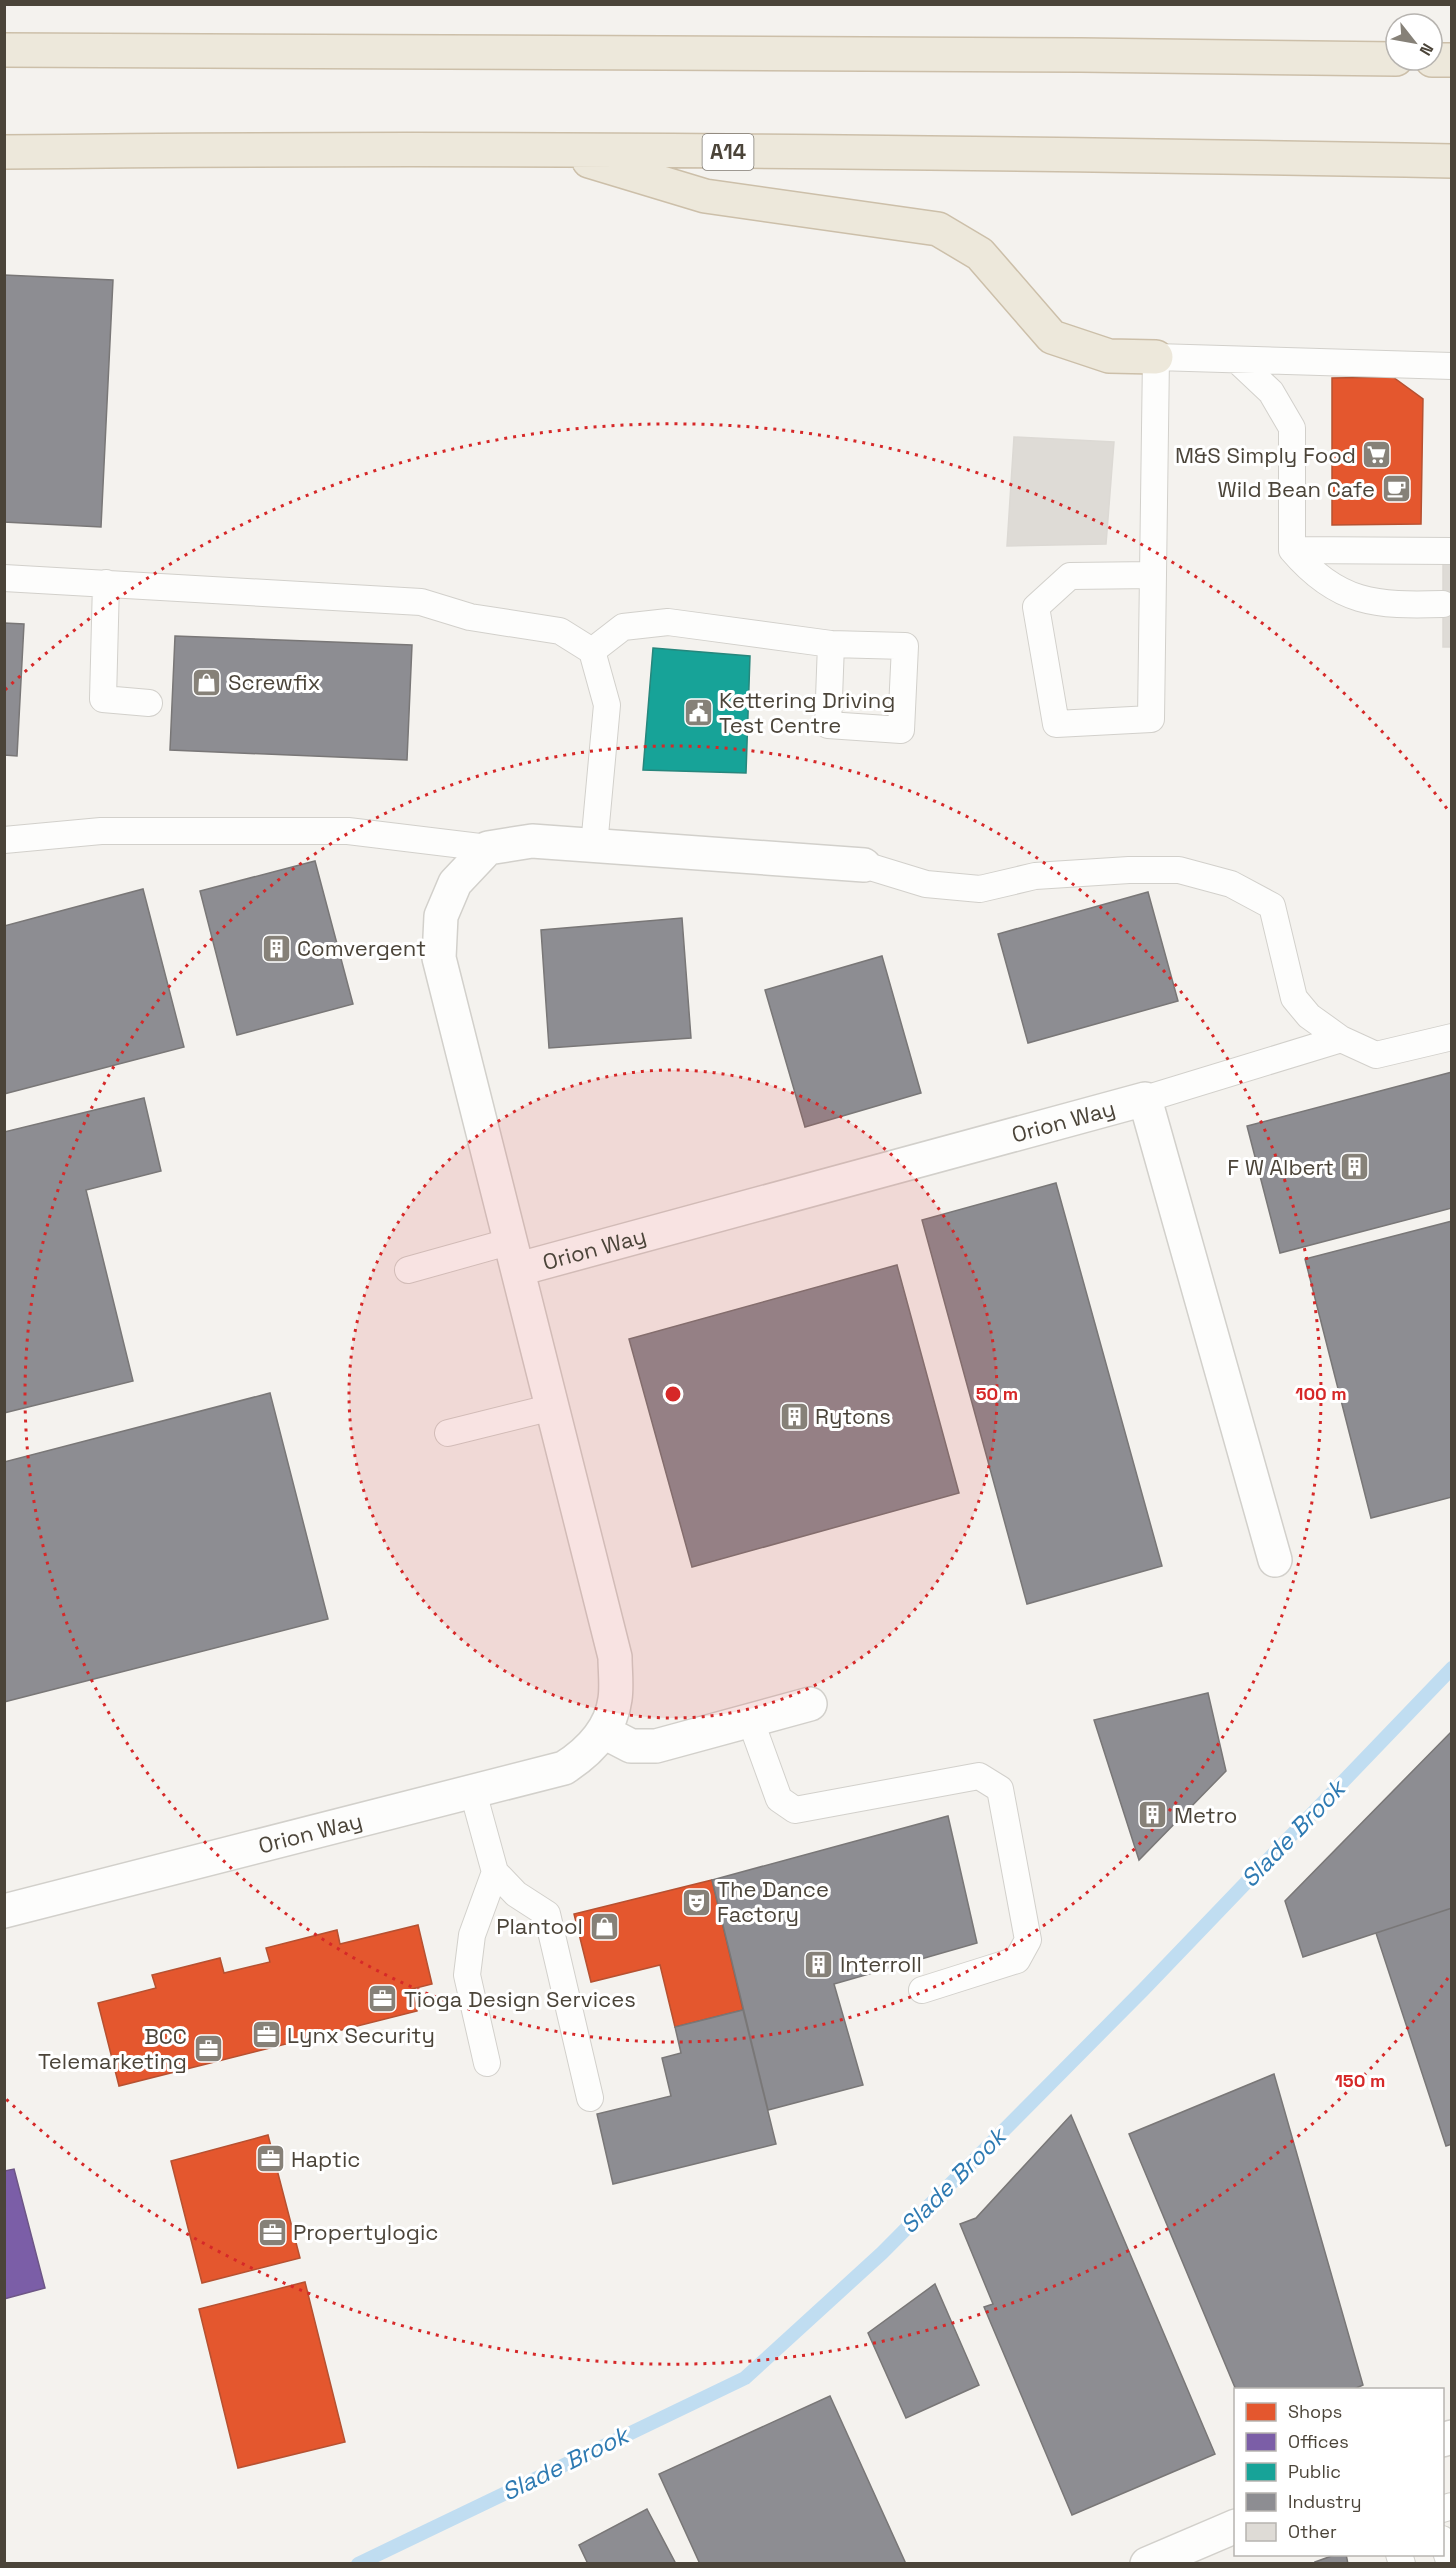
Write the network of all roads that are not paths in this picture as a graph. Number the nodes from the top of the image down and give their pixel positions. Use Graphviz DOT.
graph roads {
  1 [pos="4,50"];
  2 [pos="1384,59"];
  3 [pos="555,151"];
  4 [pos="4,152"];
  5 [pos="1452,161"];
  6 [pos="1156,357"];
  7 [pos="1237,360"];
  8 [pos="1452,366"];
  9 [pos="1292,550"];
  10 [pos="1452,551"];
  11 [pos="1153,574"];
  12 [pos="4,578"];
  13 [pos="105,584"];
  14 [pos="1443,604"];
  15 [pos="831,644"];
  16 [pos="592,651"];
  17 [pos="149,703"];
  18 [pos="4,840"];
  19 [pos="594,846"];
  20 [pos="488,848"];
  21 [pos="864,865"];
  22 [pos="1452,1037"];
  23 [pos="1341,1040"];
  24 [pos="1145,1099"];
  25 [pos="515,1255"];
  26 [pos="408,1270"];
  27 [pos="553,1407"];
  28 [pos="448,1433"];
  29 [pos="1275,1560"];
  30 [pos="810,1704"];
  31 [pos="750,1719"];
  32 [pos="604,1732"];
  33 [pos="473,1792"];
  34 [pos="495,1872"];
  35 [pos="4,1911"];
  36 [pos="922,1990"];
  37 [pos="487,2063"];
  38 [pos="590,2098"];
  39 [pos="1234,2527"];
  40 [pos="1444,2543"];
  41 [pos="1147,2564"];
  42 [pos="1450,2564"];
  1 -- 2 [label="highway"];
  3 -- 4 [label="highway, A14"];
  3 -- 5 [label="highway, A14"];
  3 -- 6 [label="highway"];
  6 -- 7 [label="lane"];
  6 -- 11 [label="lane"];
  7 -- 8 [label="lane"];
  7 -- 9 [label="lane"];
  9 -- 10 [label="lane"];
  9 -- 14 [label="lane"];
  11 -- 11 [label="lane"];
  12 -- 13 [label="lane"];
  13 -- 16 [label="lane"];
  13 -- 17 [label="lane"];
  15 -- 16 [label="lane"];
  16 -- 19 [label="lane"];
  18 -- 20 [label="lane"];
  19 -- 20 [label="street"];
  19 -- 21 [label="street"];
  20 -- 25 [label="street, Orion Way"];
  21 -- 23 [label="lane"];
  22 -- 23 [label="lane"];
  23 -- 24 [label="lane"];
  24 -- 25 [label="street, Orion Way"];
  24 -- 29 [label="street, Orion Way"];
  25 -- 26 [label="lane"];
  25 -- 27 [label="street, Orion Way"];
  27 -- 28 [label="lane"];
  27 -- 32 [label="street, Orion Way"];
  30 -- 31 [label="street"];
  31 -- 32 [label="street"];
  31 -- 36 [label="lane"];
  32 -- 33 [label="street, Orion Way"];
  33 -- 34 [label="lane"];
  33 -- 35 [label="street, Orion Way"];
  34 -- 37 [label="lane"];
  34 -- 38 [label="lane"];
  39 -- 41 [label="street"];
  40 -- 42 [label="lane"];
}
